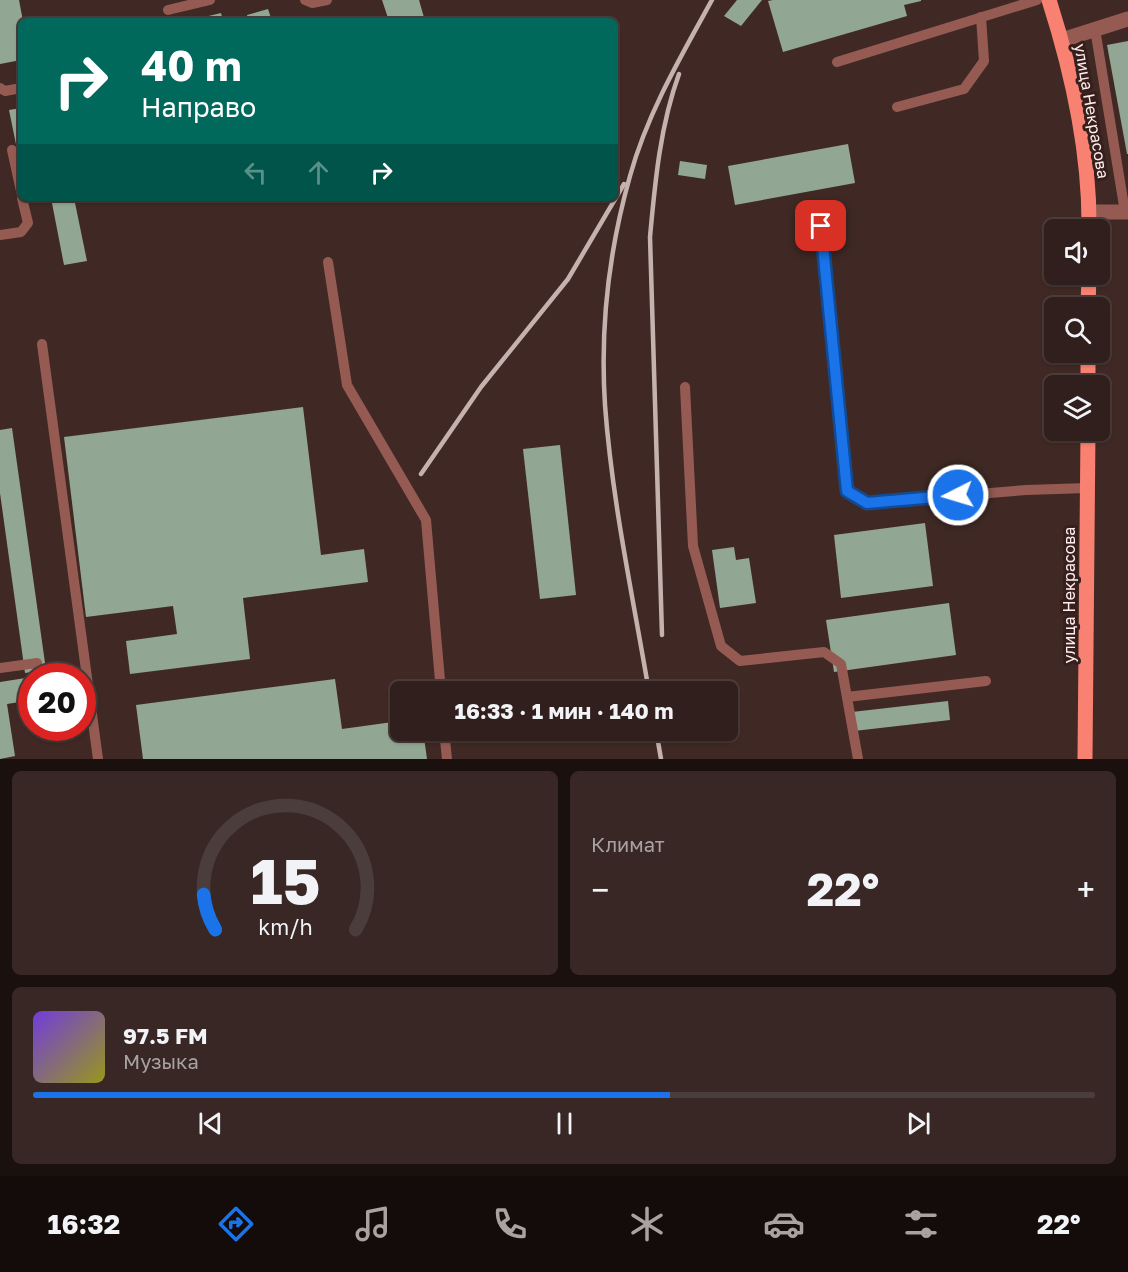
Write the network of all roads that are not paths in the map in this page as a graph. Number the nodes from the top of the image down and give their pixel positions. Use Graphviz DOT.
graph roads {
  1 [pos="210,0"];
  2 [pos="305,0"];
  3 [pos="327,0"];
  4 [pos="1037,0"];
  5 [pos="1049,0"];
  6 [pos="168,10"];
  7 [pos="981,17"];
  8 [pos="1128,19"];
  9 [pos="1095,29"];
  10 [pos="1062,40"];
  11 [pos="837,62"];
  12 [pos="0,88"];
  13 [pos="18,89"];
  14 [pos="897,107"];
  15 [pos="12,150"];
  16 [pos="18,177"];
  17 [pos="23,201"];
  18 [pos="1089,212"];
  19 [pos="1127,212"];
  20 [pos="1089,219"];
  21 [pos="821,226"];
  22 [pos="0,236"];
  23 [pos="328,262"];
  24 [pos="42,344"];
  25 [pos="685,387"];
  26 [pos="1088,441"];
  27 [pos="1088,488"];
  28 [pos="18,666"];
  29 [pos="0,669"];
  30 [pos="440,681"];
  31 [pos="986,681"];
  32 [pos="847,697"];
  33 [pos="445,741"];
  34 [pos="98,759"];
  35 [pos="447,759"];
  36 [pos="858,759"];
  37 [pos="1085,759"];
  1 -- 6 [label="lane"];
  2 -- 3 [label="lane"];
  4 -- 7 [label="lane"];
  5 -- 10 [label="main road, улица Некрасова"];
  7 -- 11 [label="lane"];
  7 -- 14 [label="lane"];
  8 -- 9 [label="street"];
  9 -- 10 [label="street"];
  9 -- 19 [label="lane"];
  10 -- 18 [label="main road, улица Некрасова"];
  12 -- 13 [label="lane"];
  15 -- 16 [label="lane"];
  17 -- 22 [label="lane"];
  18 -- 19 [label="street"];
  18 -- 20 [label="main road, улица Некрасова"];
  21 -- 27 [label="lane"];
  23 -- 30 [label="lane"];
  24 -- 34 [label="lane"];
  25 -- 32 [label="lane"];
  26 -- 27 [label="main road, улица Некрасова"];
  27 -- 37 [label="main road, улица Некрасова"];
  28 -- 29 [label="lane"];
  31 -- 32 [label="lane"];
  32 -- 36 [label="lane"];
  33 -- 35 [label="lane"];
}
